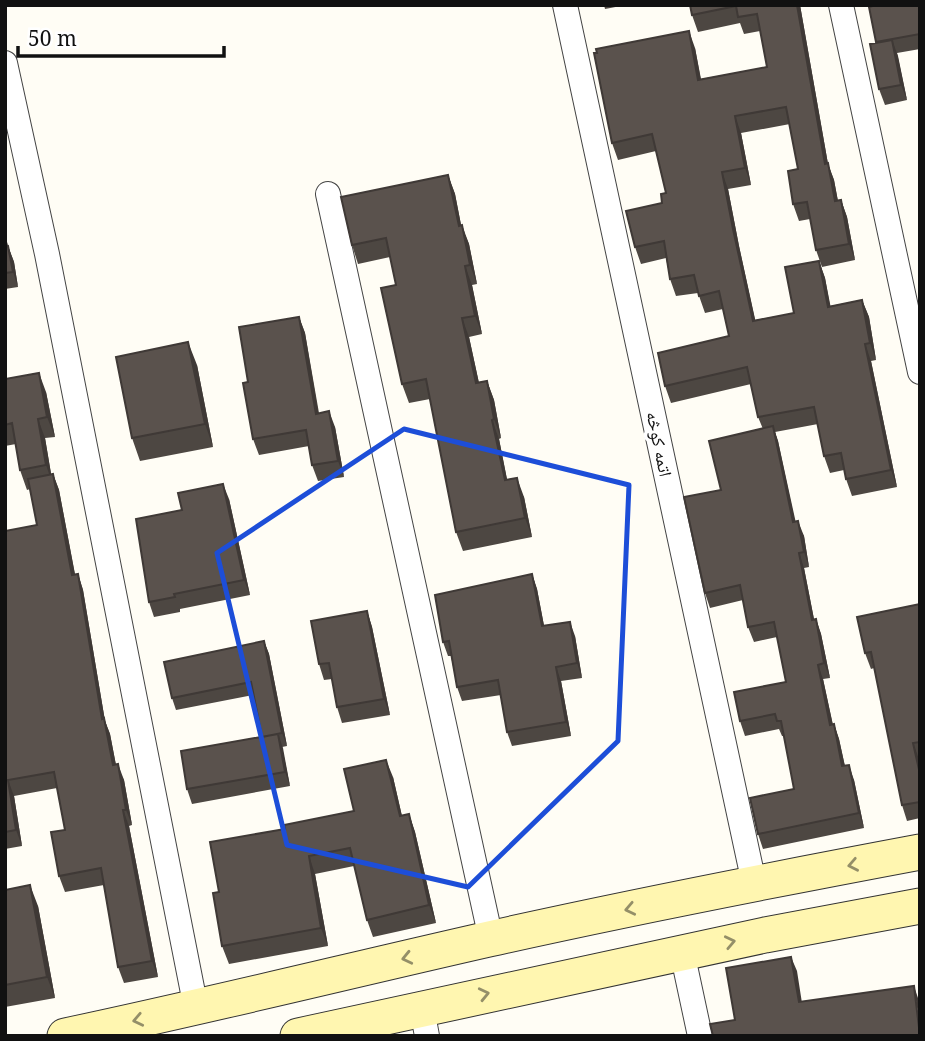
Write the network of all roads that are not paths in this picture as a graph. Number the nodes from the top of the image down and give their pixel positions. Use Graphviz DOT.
graph roads {
  1 [pos="565,5"];
  2 [pos="841,5"];
  3 [pos="5,62"];
  4 [pos="328,194"];
  5 [pos="920,372"];
  6 [pos="920,852"];
  7 [pos="754,883"];
  8 [pos="920,906"];
  9 [pos="491,939"];
  10 [pos="682,952"];
  11 [pos="196,1008"];
  12 [pos="425,1022"];
  13 [pos="65,1036"];
  14 [pos="298,1036"];
  15 [pos="700,1036"];
  1 -- 7 [label="street, اتمه کوڅه"];
  2 -- 5 [label="street"];
  3 -- 11 [label="street"];
  4 -- 9 [label="street"];
  6 -- 7 [label="street, one-way"];
  7 -- 9 [label="street, one-way"];
  10 -- 8 [label="street, one-way"];
  9 -- 11 [label="street, one-way"];
  12 -- 10 [label="street, one-way"];
  10 -- 15 [label="street"];
  11 -- 13 [label="street, one-way"];
  12 -- 14 [label="street"];
}
